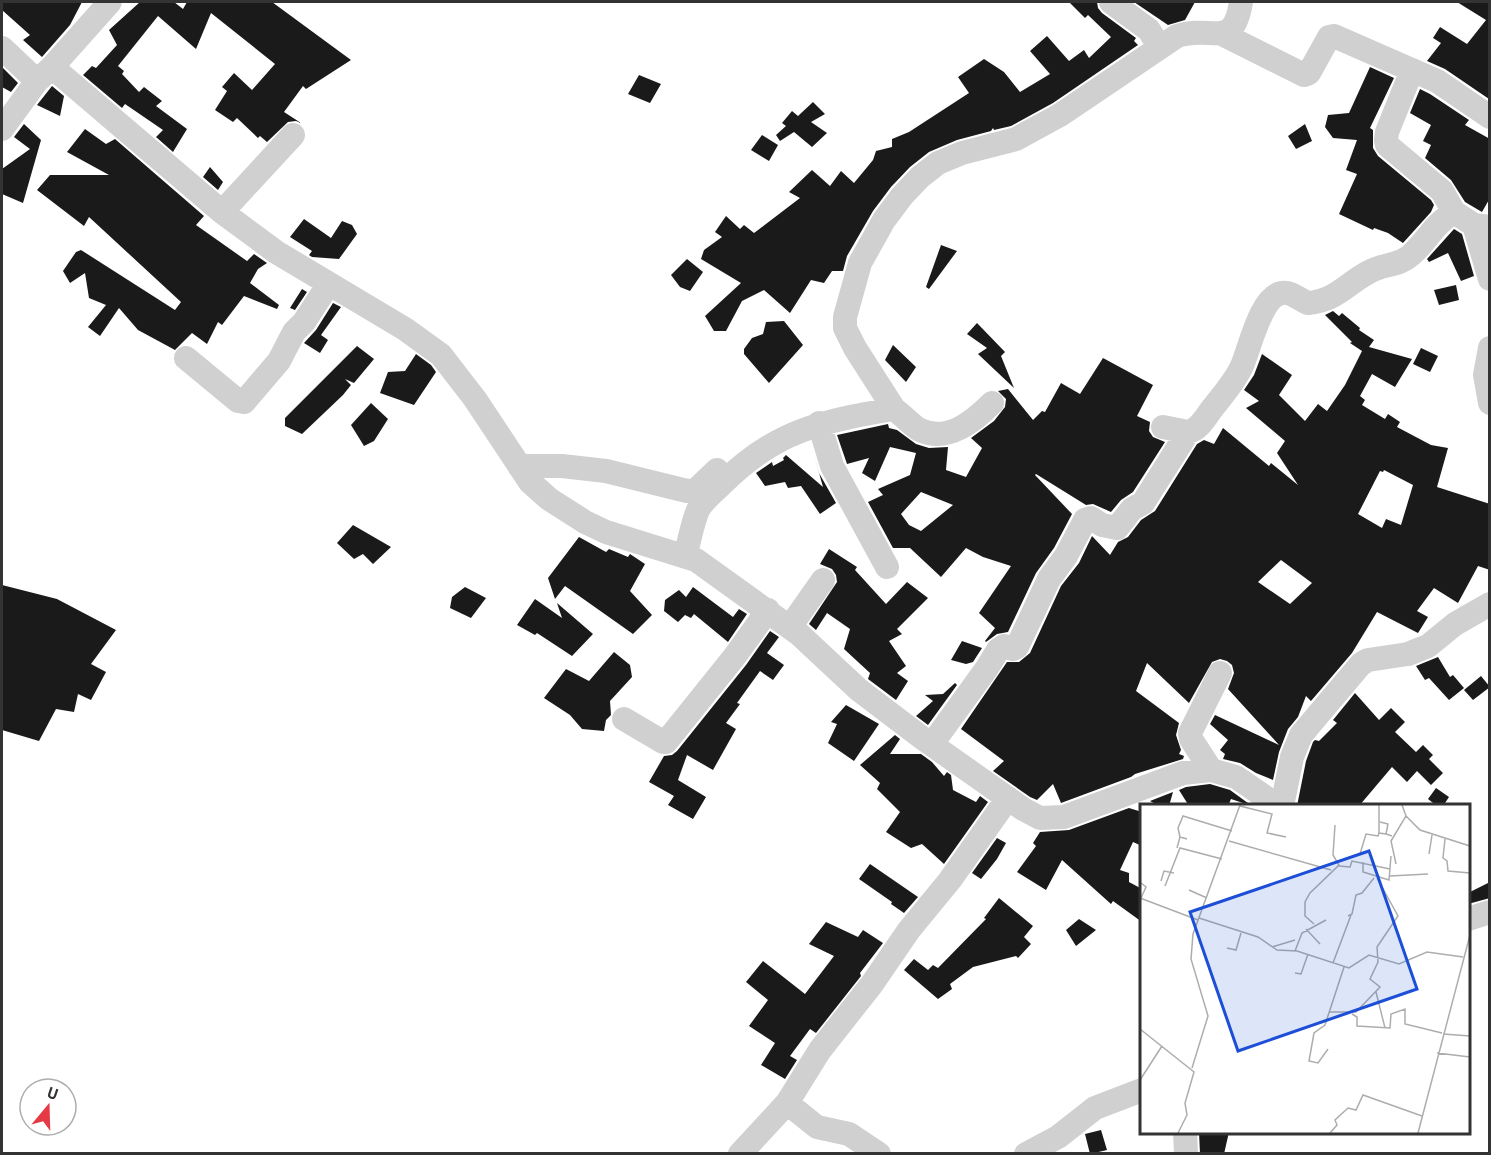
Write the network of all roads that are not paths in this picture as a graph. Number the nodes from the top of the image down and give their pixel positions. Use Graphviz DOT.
graph roads {
  1 [pos="110,2"];
  2 [pos="1111,2"];
  3 [pos="1240,2"];
  4 [pos="1222,34"];
  5 [pos="1159,47"];
  6 [pos="2,48"];
  7 [pos="1412,70"];
  8 [pos="44,74"];
  9 [pos="1490,117"];
  10 [pos="2,129"];
  11 [pos="293,135"];
  12 [pos="222,212"];
  13 [pos="1454,212"];
  14 [pos="1482,226"];
  15 [pos="1490,279"];
  16 [pos="328,285"];
  17 [pos="1490,348"];
  18 [pos="186,358"];
  19 [pos="992,403"];
  20 [pos="1490,403"];
  21 [pos="894,409"];
  22 [pos="819,423"];
  23 [pos="1163,427"];
  24 [pos="769,431"];
  25 [pos="1188,432"];
  26 [pos="519,466"];
  27 [pos="685,555"];
  28 [pos="887,567"];
  29 [pos="823,580"];
  30 [pos="1490,604"];
  31 [pos="768,610"];
  32 [pos="790,627"];
  33 [pos="1220,673"];
  34 [pos="624,719"];
  35 [pos="932,744"];
  36 [pos="1211,770"];
  37 [pos="1008,798"];
  38 [pos="1277,804"];
  39 [pos="1280,804"];
  40 [pos="1490,912"];
  41 [pos="1470,918"];
  42 [pos="1140,1091"];
  43 [pos="787,1103"];
  44 [pos="1185,1134"];
  45 [pos="740,1154"];
  46 [pos="879,1154"];
  47 [pos="1026,1154"];
  48 [pos="1186,1154"];
  1 -- 8 [label="street"];
  2 -- 5 [label="street"];
  3 -- 4 [label="street"];
  4 -- 5 [label="street"];
  4 -- 7 [label="street"];
  5 -- 21 [label="street"];
  6 -- 8 [label="street"];
  7 -- 9 [label="street"];
  7 -- 13 [label="street"];
  8 -- 10 [label="street"];
  8 -- 12 [label="street"];
  11 -- 12 [label="street"];
  12 -- 16 [label="street"];
  13 -- 14 [label="street"];
  13 -- 25 [label="street"];
  14 -- 15 [label="street"];
  16 -- 18 [label="street"];
  16 -- 26 [label="street"];
  17 -- 20 [label="street"];
  19 -- 21 [label="street"];
  21 -- 22 [label="street"];
  22 -- 27 [label="street"];
  22 -- 28 [label="street"];
  23 -- 25 [label="street"];
  24 -- 26 [label="street"];
  25 -- 35 [label="street"];
  26 -- 27 [label="street"];
  27 -- 31 [label="street"];
  29 -- 32 [label="street"];
  30 -- 39 [label="street"];
  31 -- 32 [label="street"];
  31 -- 34 [label="street"];
  32 -- 35 [label="street"];
  33 -- 36 [label="street"];
  35 -- 37 [label="street"];
  36 -- 37 [label="street"];
  36 -- 38 [label="street"];
  37 -- 43 [label="street"];
  40 -- 41 [label="street"];
  42 -- 47 [label="street"];
  43 -- 45 [label="street"];
  43 -- 46 [label="street"];
  44 -- 48 [label="street"];
}
